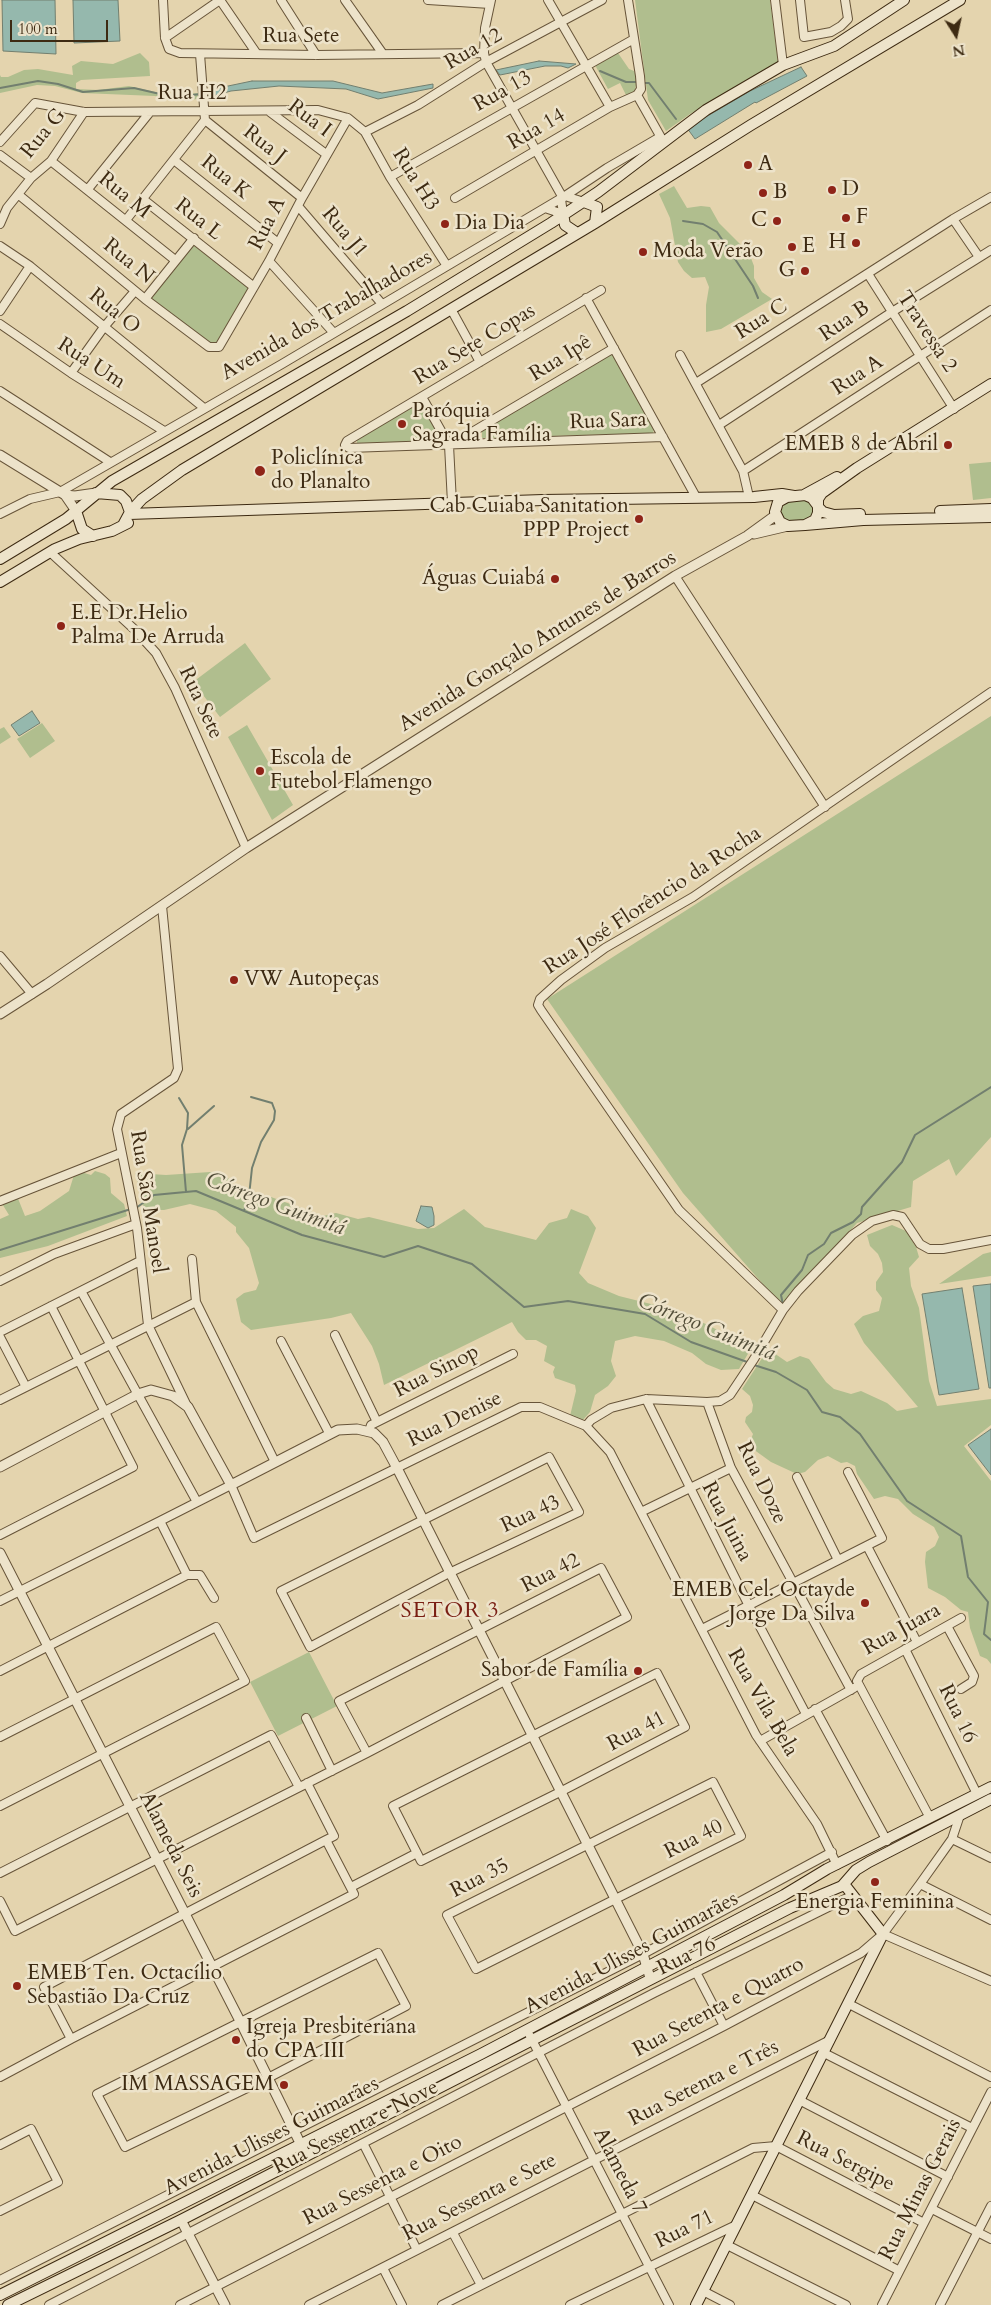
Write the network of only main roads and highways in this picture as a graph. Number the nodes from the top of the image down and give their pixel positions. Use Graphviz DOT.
graph roads {
  1 [pos="904,0"];
  2 [pos="960,0"];
  3 [pos="584,202"];
  4 [pos="563,214"];
  5 [pos="595,223"];
  6 [pos="577,233"];
  7 [pos="991,384"];
  8 [pos="857,468"];
  9 [pos="96,493"];
  10 [pos="799,495"];
  11 [pos="752,497"];
  12 [pos="818,506"];
  13 [pos="991,509"];
  14 [pos="76,511"];
  15 [pos="163,511"];
  16 [pos="776,511"];
  17 [pos="130,513"];
  18 [pos="991,516"];
  19 [pos="805,525"];
  20 [pos="123,526"];
  21 [pos="92,536"];
  22 [pos="0,559"];
  23 [pos="0,582"];
  24 [pos="991,1787"];
  25 [pos="991,1800"];
  26 [pos="838,1865"];
  27 [pos="824,1871"];
  28 [pos="845,1881"];
  29 [pos="832,1889"];
  30 [pos="0,2295"];
  31 [pos="8,2305"];
  32 [pos="696,2305"];
  1 -- 3 [label="main road"];
  2 -- 5 [label="main road"];
  3 -- 4 [label="main road"];
  3 -- 5 [label="main road"];
  4 -- 6 [label="main road"];
  4 -- 9 [label="main road"];
  5 -- 6 [label="main road"];
  6 -- 17 [label="main road"];
  7 -- 8 [label="main road"];
  8 -- 10 [label="main road"];
  8 -- 12 [label="main road"];
  9 -- 14 [label="main road"];
  9 -- 17 [label="main road"];
  10 -- 11 [label="main road"];
  10 -- 12 [label="main road"];
  10 -- 16 [label="main road"];
  11 -- 15 [label="main road"];
  11 -- 16 [label="main road"];
  12 -- 13 [label="main road"];
  12 -- 19 [label="main road"];
  14 -- 21 [label="main road"];
  14 -- 22 [label="main road"];
  15 -- 17 [label="main road"];
  15 -- 20 [label="main road"];
  16 -- 19 [label="main road"];
  17 -- 20 [label="main road"];
  18 -- 19 [label="main road"];
  20 -- 21 [label="main road"];
  21 -- 23 [label="main road"];
  24 -- 26 [label="main road, Avenida Ulisses Guimarães"];
  25 -- 28 [label="main road, Avenida Ulisses Guimarães"];
  26 -- 27 [label="main road, Avenida Ulisses Guimarães"];
  26 -- 28 [label="main road"];
  27 -- 29 [label="main road"];
  27 -- 30 [label="main road, Avenida Ulisses Guimarães"];
  28 -- 29 [label="main road, Avenida Ulisses Guimarães"];
  28 -- 32 [label="main road"];
  29 -- 31 [label="main road, Avenida Ulisses Guimarães"];
}
